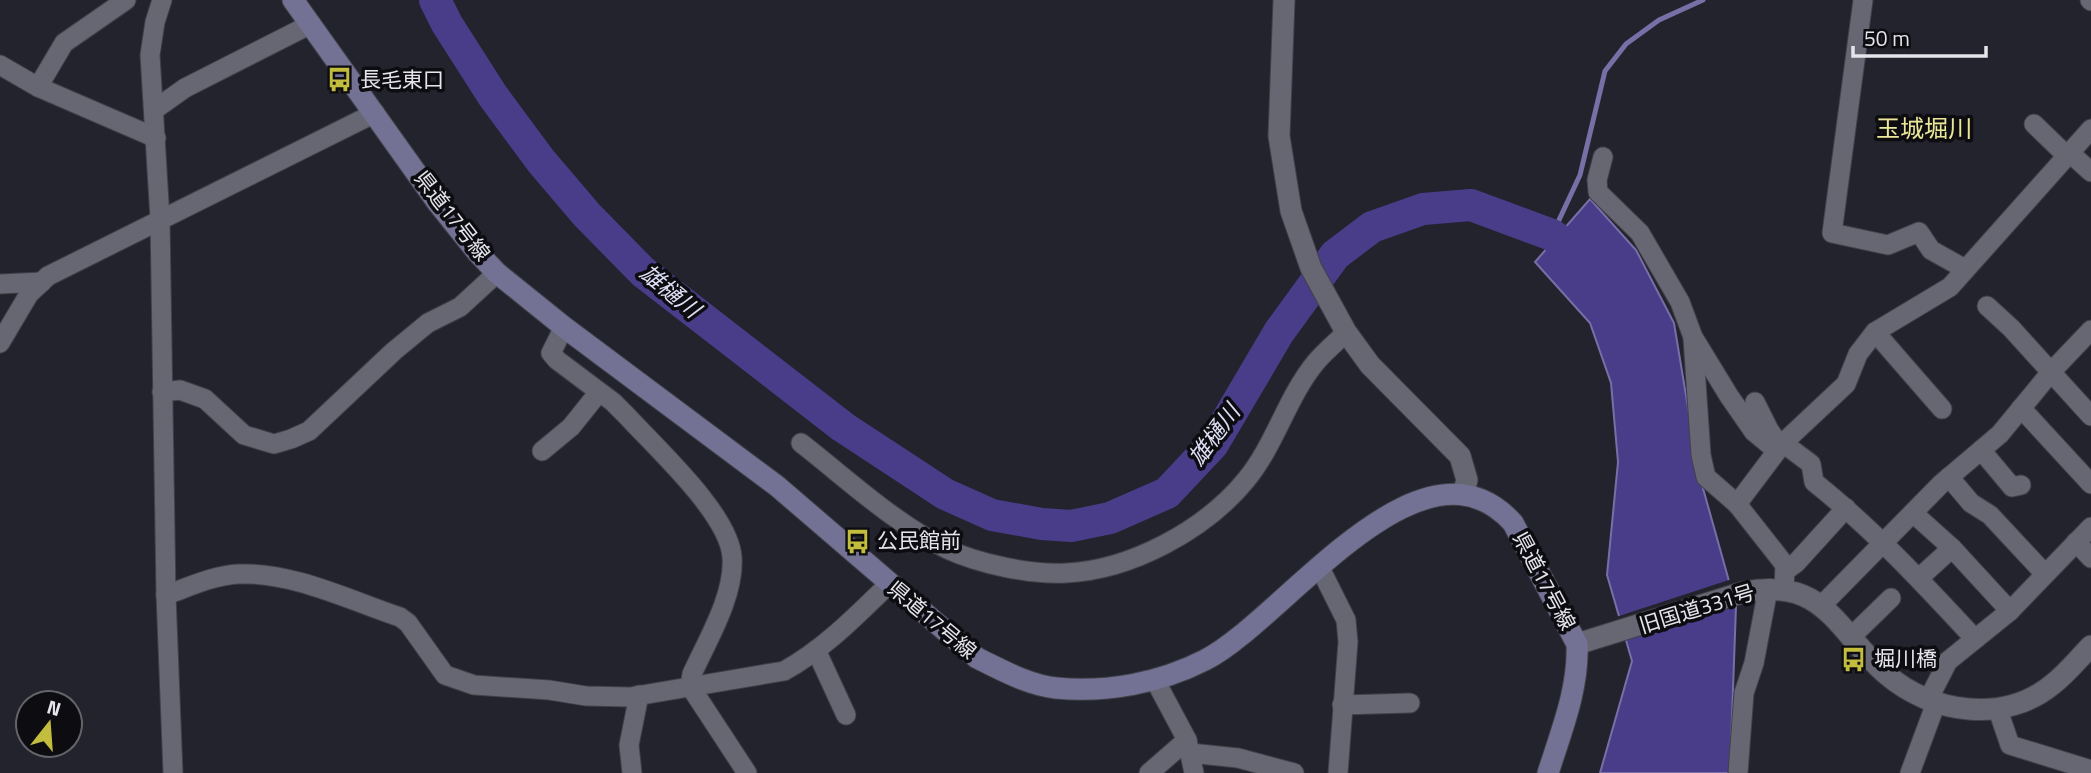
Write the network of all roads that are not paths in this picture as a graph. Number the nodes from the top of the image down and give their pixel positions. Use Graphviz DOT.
graph roads {
  1 [pos="126,0"];
  2 [pos="162,0"];
  3 [pos="293,0"];
  4 [pos="1284,0"];
  5 [pos="1863,0"];
  6 [pos="311,24"];
  7 [pos="0,65"];
  8 [pos="38,87"];
  9 [pos="154,110"];
  10 [pos="375,113"];
  11 [pos="2034,124"];
  12 [pos="2091,129"];
  13 [pos="156,138"];
  14 [pos="2069,155"];
  15 [pos="1603,157"];
  16 [pos="2091,172"];
  17 [pos="160,219"];
  18 [pos="1965,269"];
  19 [pos="497,273"];
  20 [pos="42,282"];
  21 [pos="0,284"];
  22 [pos="1987,306"];
  23 [pos="564,327"];
  24 [pos="2091,331"];
  25 [pos="1346,332"];
  26 [pos="1875,332"];
  27 [pos="1693,337"];
  28 [pos="0,343"];
  29 [pos="2052,372"];
  30 [pos="162,392"];
  31 [pos="599,392"];
  32 [pos="1755,402"];
  33 [pos="2021,408"];
  34 [pos="1942,409"];
  35 [pos="2091,416"];
  36 [pos="801,443"];
  37 [pos="1780,447"];
  38 [pos="1981,450"];
  39 [pos="542,451"];
  40 [pos="1948,477"];
  41 [pos="2091,484"];
  42 [pos="2021,485"];
  43 [pos="1463,494"];
  44 [pos="1737,504"];
  45 [pos="1846,508"];
  46 [pos="1913,513"];
  47 [pos="2091,527"];
  48 [pos="1882,542"];
  49 [pos="2076,542"];
  50 [pos="1952,548"];
  51 [pos="2091,558"];
  52 [pos="1319,566"];
  53 [pos="2045,574"];
  54 [pos="1919,578"];
  55 [pos="1779,583"];
  56 [pos="888,584"];
  57 [pos="166,595"];
  58 [pos="1891,598"];
  59 [pos="1822,604"];
  60 [pos="2010,611"];
  61 [pos="1851,637"];
  62 [pos="1975,639"];
  63 [pos="1577,644"];
  64 [pos="2091,646"];
  65 [pos="816,650"];
  66 [pos="1155,680"];
  67 [pos="690,686"];
  68 [pos="639,695"];
  69 [pos="1932,701"];
  70 [pos="1410,703"];
  71 [pos="1342,705"];
  72 [pos="1998,710"];
  73 [pos="846,715"];
  74 [pos="1188,747"];
  75 [pos="2091,770"];
  76 [pos="1343,771"];
  77 [pos="173,773"];
  78 [pos="632,773"];
  79 [pos="747,773"];
  80 [pos="1149,773"];
  81 [pos="1194,773"];
  82 [pos="1294,773"];
  83 [pos="1548,773"];
  84 [pos="1738,773"];
  85 [pos="1910,773"];
  1 -- 8 [label="street"];
  2 -- 9 [label="street"];
  3 -- 6 [label="main road, 県道17号線"];
  4 -- 25 [label="street"];
  5 -- 18 [label="street"];
  6 -- 9 [label="street"];
  6 -- 10 [label="main road, 県道17号線"];
  7 -- 8 [label="street"];
  8 -- 13 [label="street"];
  9 -- 13 [label="street"];
  10 -- 17 [label="street"];
  10 -- 19 [label="main road, 県道17号線"];
  11 -- 14 [label="street"];
  12 -- 14 [label="street"];
  13 -- 17 [label="street"];
  14 -- 16 [label="street"];
  14 -- 18 [label="street"];
  15 -- 27 [label="street"];
  17 -- 20 [label="street"];
  17 -- 30 [label="street"];
  18 -- 26 [label="street"];
  19 -- 23 [label="main road, 県道17号線"];
  19 -- 30 [label="street"];
  20 -- 21 [label="street"];
  20 -- 28 [label="street"];
  22 -- 29 [label="street"];
  23 -- 31 [label="street"];
  23 -- 56 [label="main road, 県道17号線"];
  24 -- 29 [label="street"];
  25 -- 36 [label="street"];
  25 -- 43 [label="street"];
  26 -- 34 [label="street"];
  26 -- 37 [label="street"];
  27 -- 37 [label="street"];
  27 -- 44 [label="street"];
  29 -- 33 [label="street"];
  29 -- 35 [label="street"];
  30 -- 57 [label="street"];
  31 -- 39 [label="street"];
  31 -- 67 [label="street"];
  32 -- 37 [label="street"];
  33 -- 38 [label="street"];
  33 -- 41 [label="street"];
  37 -- 44 [label="street"];
  37 -- 45 [label="street"];
  38 -- 40 [label="street"];
  38 -- 42 [label="street"];
  40 -- 46 [label="street"];
  40 -- 53 [label="street"];
  43 -- 52 [label="main road, 県道17号線"];
  43 -- 63 [label="main road, 県道17号線"];
  44 -- 55 [label="street"];
  45 -- 48 [label="street"];
  45 -- 55 [label="street"];
  46 -- 48 [label="street"];
  46 -- 50 [label="street"];
  47 -- 49 [label="street"];
  48 -- 54 [label="street"];
  48 -- 59 [label="street"];
  49 -- 51 [label="street"];
  49 -- 53 [label="street"];
  50 -- 54 [label="street"];
  50 -- 60 [label="street"];
  52 -- 66 [label="main road, 県道17号線"];
  52 -- 71 [label="street"];
  53 -- 60 [label="street"];
  54 -- 62 [label="street"];
  55 -- 59 [label="street, 旧国道331号"];
  55 -- 63 [label="street, 旧国道331号"];
  55 -- 84 [label="street"];
  56 -- 65 [label="street"];
  56 -- 66 [label="main road, 県道17号線"];
  57 -- 68 [label="street"];
  57 -- 77 [label="street"];
  58 -- 61 [label="street"];
  59 -- 61 [label="street, 旧国道331号"];
  60 -- 62 [label="street"];
  61 -- 69 [label="street, 旧国道331号"];
  62 -- 69 [label="street"];
  63 -- 83 [label="main road, 県道17号線"];
  64 -- 72 [label="street, 旧国道331号"];
  65 -- 67 [label="street"];
  65 -- 73 [label="street"];
  66 -- 74 [label="street"];
  67 -- 68 [label="street"];
  67 -- 79 [label="street"];
  68 -- 78 [label="street"];
  69 -- 72 [label="street, 旧国道331号"];
  69 -- 85 [label="street"];
  70 -- 71 [label="street"];
  71 -- 76 [label="street"];
  72 -- 75 [label="street"];
  74 -- 80 [label="street"];
  74 -- 81 [label="street"];
  74 -- 82 [label="street"];
}
